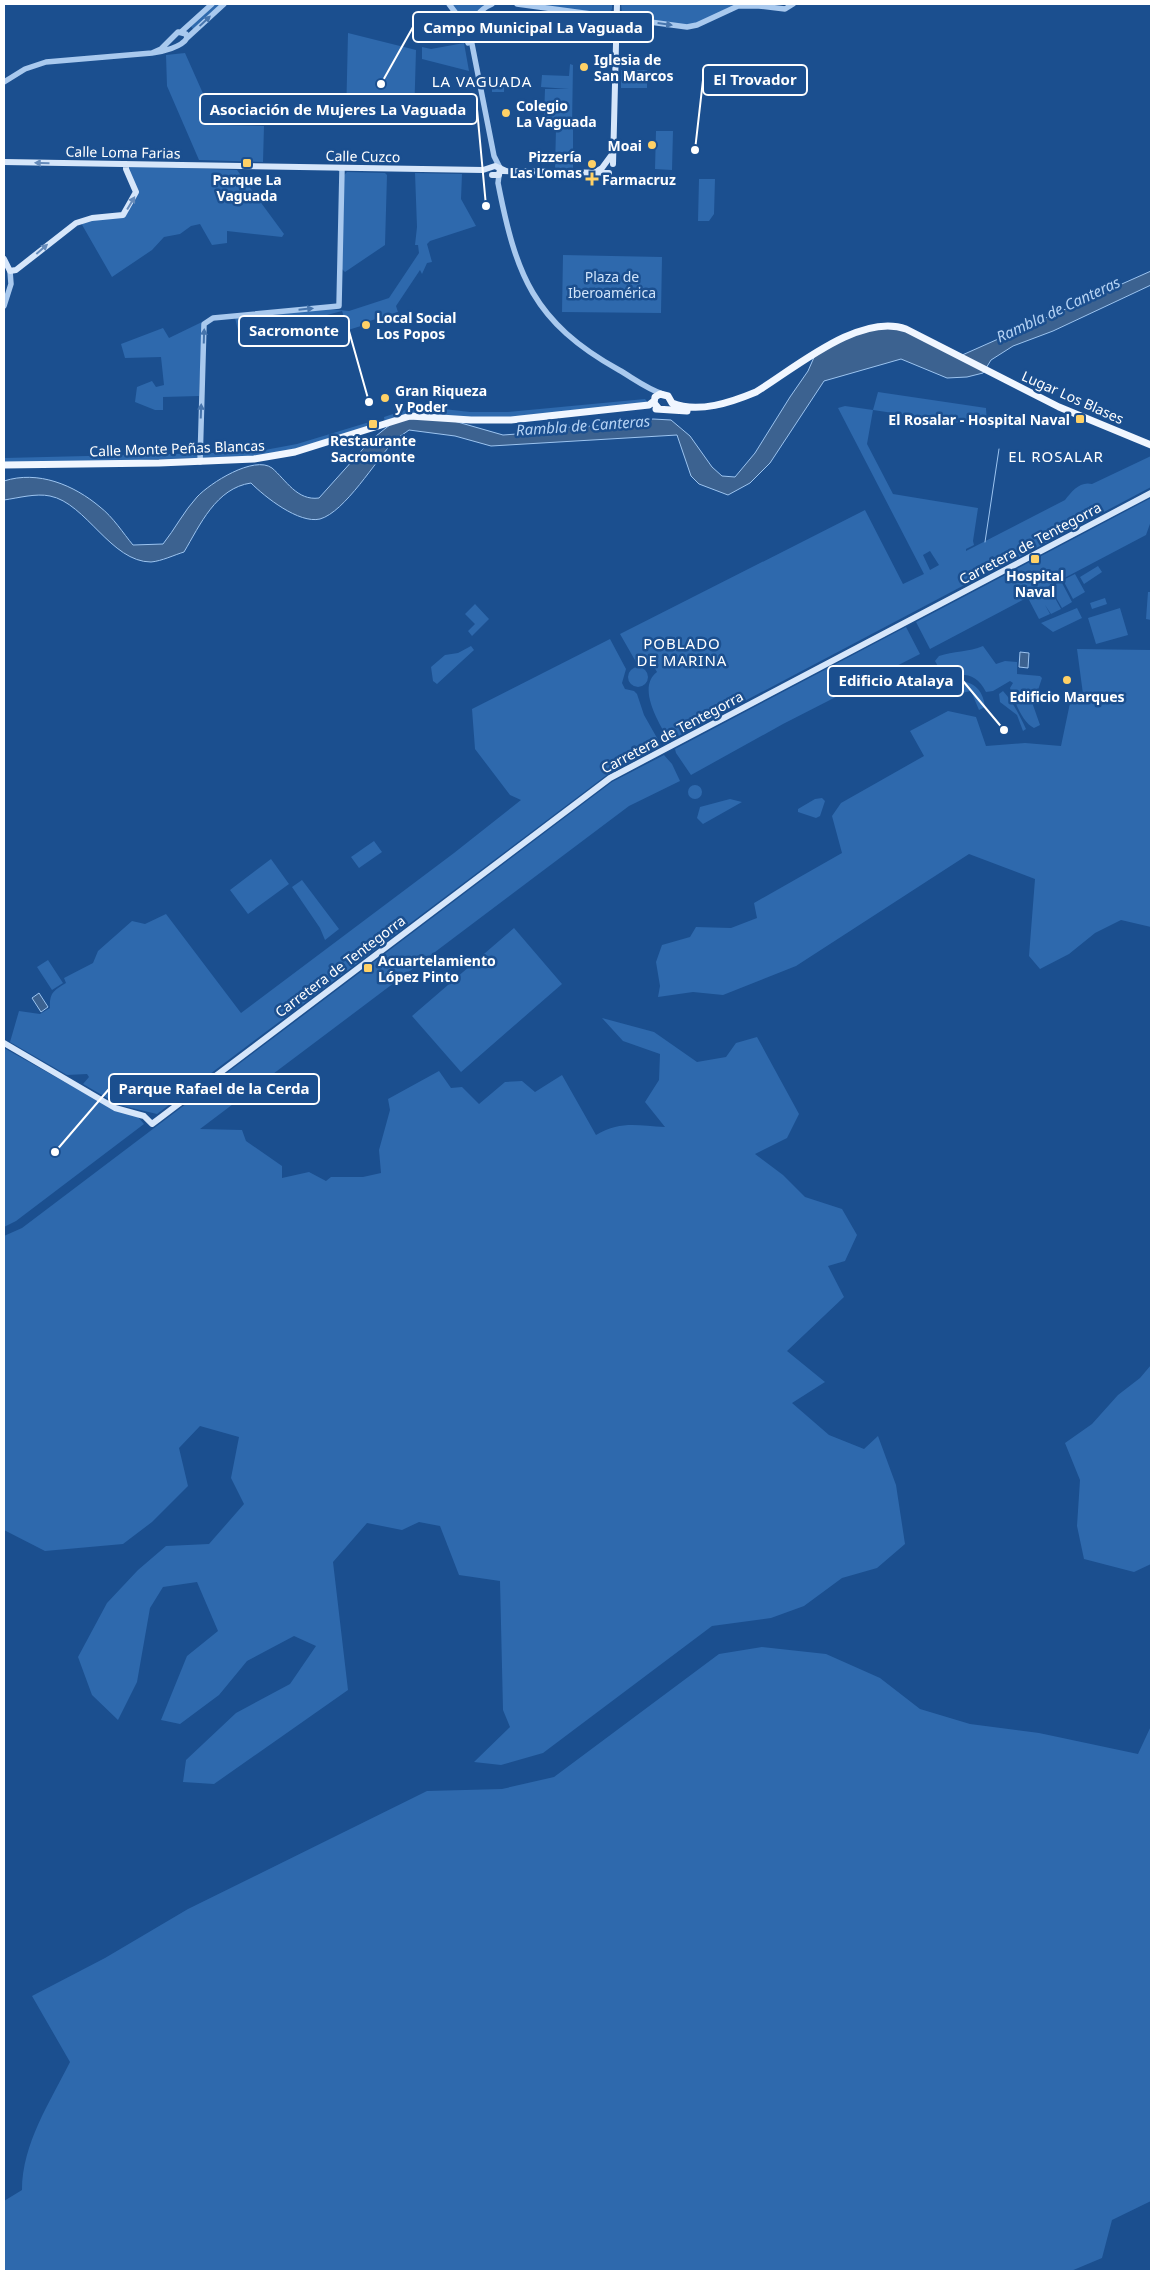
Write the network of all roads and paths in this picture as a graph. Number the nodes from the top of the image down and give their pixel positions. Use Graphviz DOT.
graph roads {
  1 [pos="212,4"];
  2 [pos="224,4"];
  3 [pos="449,4"];
  4 [pos="492,4"];
  5 [pos="517,4"];
  6 [pos="617,4"];
  7 [pos="742,4"];
  8 [pos="792,5"];
  9 [pos="762,6"];
  10 [pos="616,17"];
  11 [pos="473,21"];
  12 [pos="462,22"];
  13 [pos="181,32"];
  14 [pos="175,35"];
  15 [pos="187,38"];
  16 [pos="180,43"];
  17 [pos="164,49"];
  18 [pos="4,82"];
  19 [pos="614,147"];
  20 [pos="4,162"];
  21 [pos="126,164"];
  22 [pos="613,164"];
  23 [pos="604,165"];
  24 [pos="242,166"];
  25 [pos="340,168"];
  26 [pos="497,172"];
  27 [pos="593,173"];
  28 [pos="609,173"];
  29 [pos="4,259"];
  30 [pos="10,271"];
  31 [pos="4,306"];
  32 [pos="647,386"];
  33 [pos="758,390"];
  34 [pos="663,394"];
  35 [pos="655,399"];
  36 [pos="670,401"];
  37 [pos="662,409"];
  38 [pos="603,410"];
  39 [pos="1151,445"];
  40 [pos="200,458"];
  41 [pos="4,465"];
  42 [pos="1149,494"];
  43 [pos="4,1044"];
  1 -- 13 [label="street"];
  15 -- 2 [label="street, one-way"];
  3 -- 12 [label="street"];
  4 -- 11 [label="street"];
  5 -- 10 [label="street"];
  6 -- 10 [label="main road"];
  7 -- 9 [label="street"];
  8 -- 9 [label="street"];
  10 -- 9 [label="street, one-way"];
  10 -- 19 [label="main road"];
  11 -- 12 [label="street"];
  11 -- 26 [label="street"];
  12 -- 26 [label="street"];
  13 -- 14 [label="street"];
  13 -- 15 [label="street"];
  14 -- 16 [label="street"];
  14 -- 17 [label="street"];
  15 -- 16 [label="street"];
  16 -- 17 [label="street"];
  17 -- 18 [label="street"];
  19 -- 22 [label="main road"];
  19 -- 23 [label="main road"];
  21 -- 20 [label="main road, Calle Loma Farias, one-way"];
  21 -- 24 [label="main road, Calle Loma Farias"];
  30 -- 21 [label="main road, one-way"];
  22 -- 23 [label="main road"];
  22 -- 28 [label="main road"];
  23 -- 27 [label="main road"];
  23 -- 28 [label="main road"];
  24 -- 25 [label="main road, Calle Cuzco"];
  25 -- 26 [label="main road, Calle Cuzco"];
  40 -- 25 [label="street, one-way"];
  26 -- 27 [label="main road"];
  26 -- 32 [label="street"];
  27 -- 28 [label="main road"];
  29 -- 30 [label="main road"];
  30 -- 31 [label="street"];
  32 -- 34 [label="street"];
  32 -- 35 [label="street"];
  33 -- 36 [label="main road"];
  33 -- 37 [label="main road"];
  33 -- 39 [label="main road, Lugar Los Blases"];
  34 -- 35 [label="main road"];
  34 -- 36 [label="main road"];
  35 -- 37 [label="main road"];
  35 -- 38 [label="main road"];
  36 -- 37 [label="main road"];
  37 -- 38 [label="main road"];
  38 -- 40 [label="main road, Calle Monte Peñas Blancas"];
  40 -- 41 [label="main road, Calle Monte Peñas Blancas"];
  42 -- 43 [label="main road, Carretera de Tentegorra"];
}
